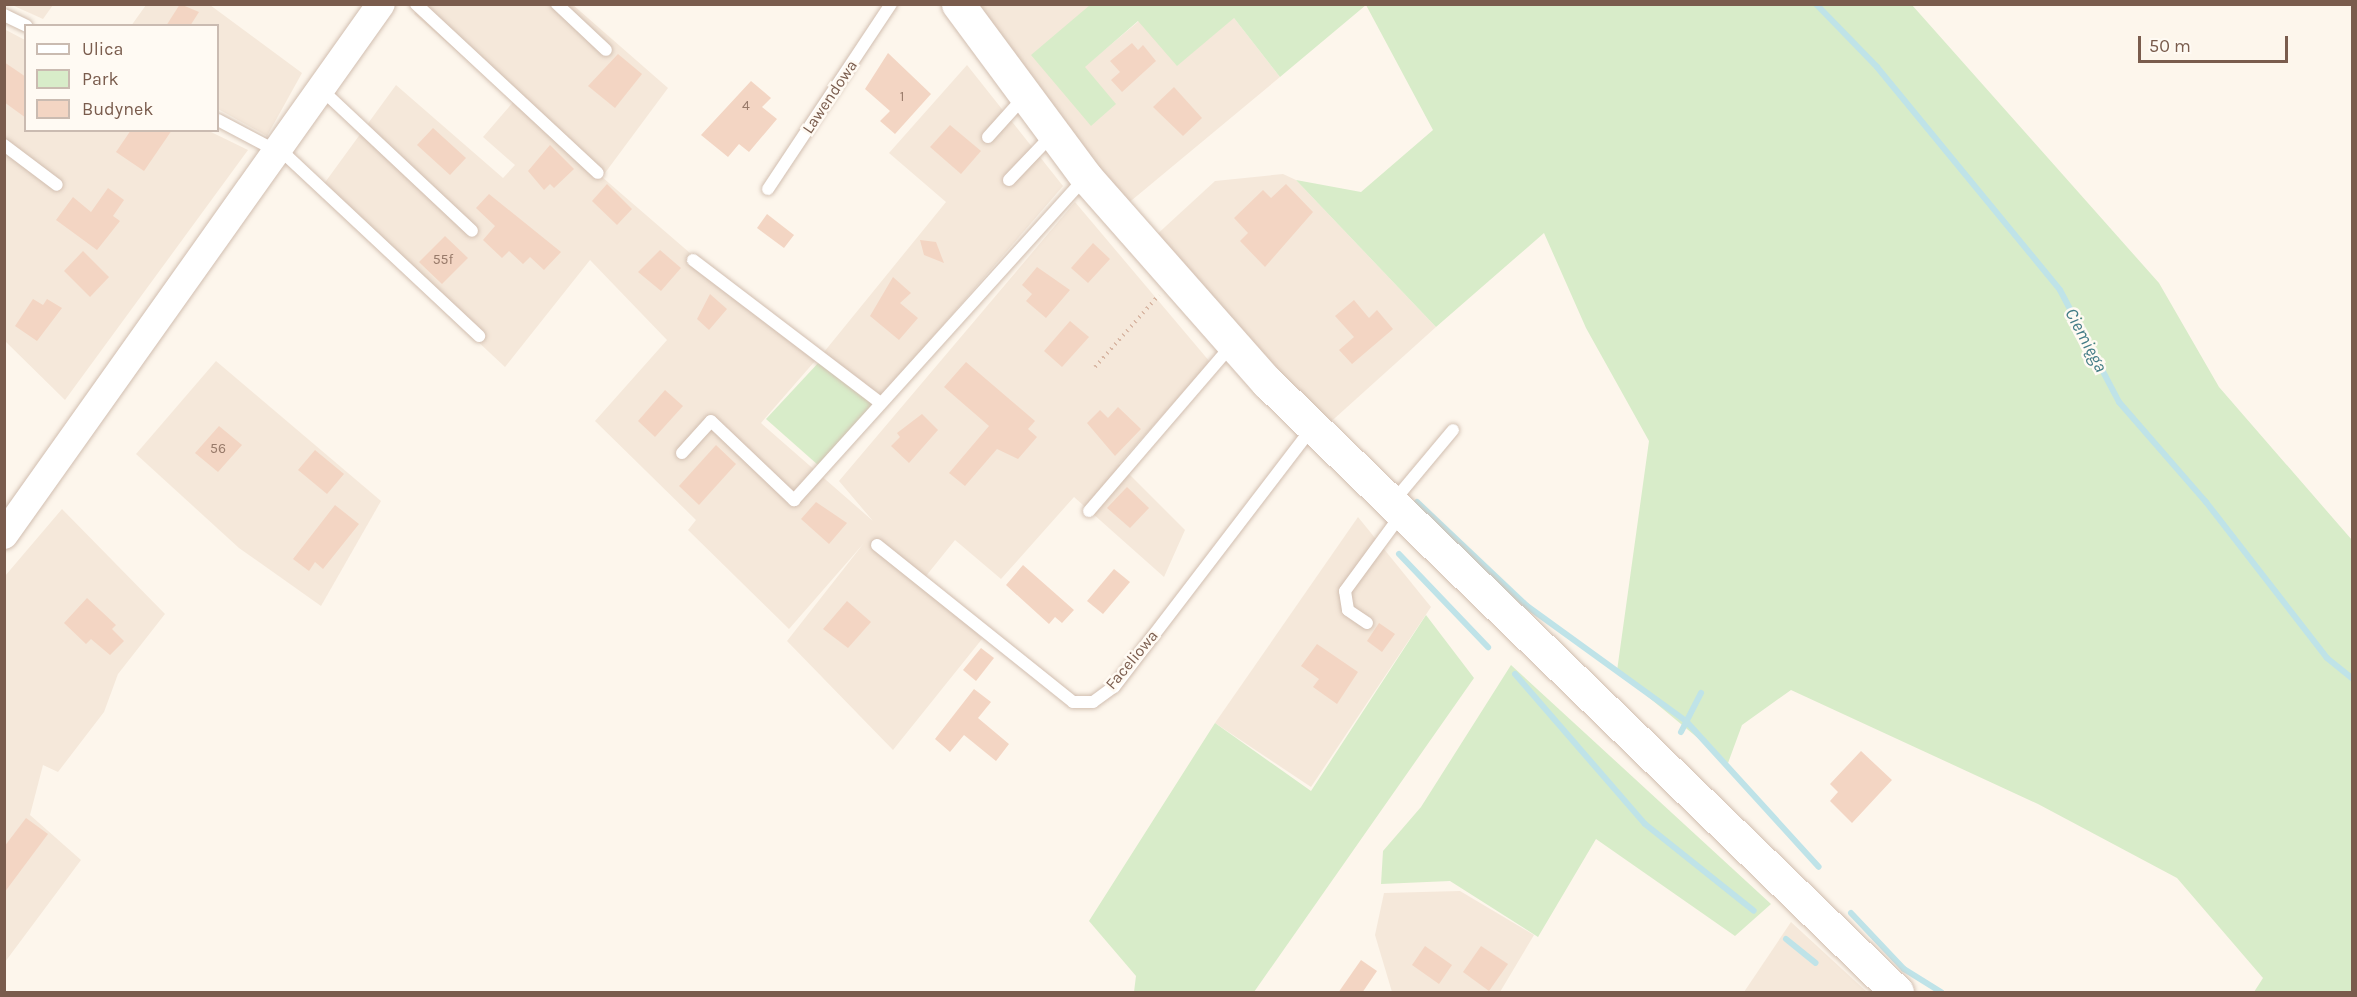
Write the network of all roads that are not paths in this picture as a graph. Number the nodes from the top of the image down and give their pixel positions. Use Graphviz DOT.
graph roads {
  1 [pos="381,4"];
  2 [pos="416,4"];
  3 [pos="557,4"];
  4 [pos="891,4"];
  5 [pos="958,4"];
  6 [pos="4,15"];
  7 [pos="24,25"];
  8 [pos="606,50"];
  9 [pos="321,89"];
  10 [pos="1024,97"];
  11 [pos="219,120"];
  12 [pos="1053,134"];
  13 [pos="988,136"];
  14 [pos="4,146"];
  15 [pos="278,150"];
  16 [pos="598,173"];
  17 [pos="1086,177"];
  18 [pos="1009,180"];
  19 [pos="57,184"];
  20 [pos="768,189"];
  21 [pos="472,231"];
  22 [pos="693,260"];
  23 [pos="479,336"];
  24 [pos="1233,345"];
  25 [pos="881,403"];
  26 [pos="1312,428"];
  27 [pos="1453,430"];
  28 [pos="681,453"];
  29 [pos="1395,511"];
  30 [pos="1089,512"];
  31 [pos="4,534"];
  32 [pos="877,545"];
  33 [pos="1367,623"];
  34 [pos="1897,993"];
  1 -- 9 [label="street"];
  2 -- 16 [label="lane"];
  3 -- 8 [label="lane"];
  4 -- 20 [label="lane, Lawendowa"];
  5 -- 10 [label="main road"];
  6 -- 7 [label="lane"];
  9 -- 15 [label="street"];
  9 -- 21 [label="lane"];
  10 -- 12 [label="main road"];
  10 -- 13 [label="lane"];
  11 -- 15 [label="lane"];
  12 -- 17 [label="main road"];
  12 -- 18 [label="lane"];
  14 -- 19 [label="lane"];
  15 -- 23 [label="lane"];
  15 -- 31 [label="street"];
  17 -- 24 [label="main road"];
  17 -- 25 [label="lane"];
  22 -- 25 [label="lane"];
  24 -- 26 [label="main road"];
  24 -- 30 [label="lane"];
  25 -- 28 [label="lane"];
  26 -- 29 [label="main road"];
  26 -- 32 [label="lane, Faceliowa"];
  27 -- 29 [label="lane"];
  29 -- 33 [label="lane"];
  29 -- 34 [label="main road"];
}
